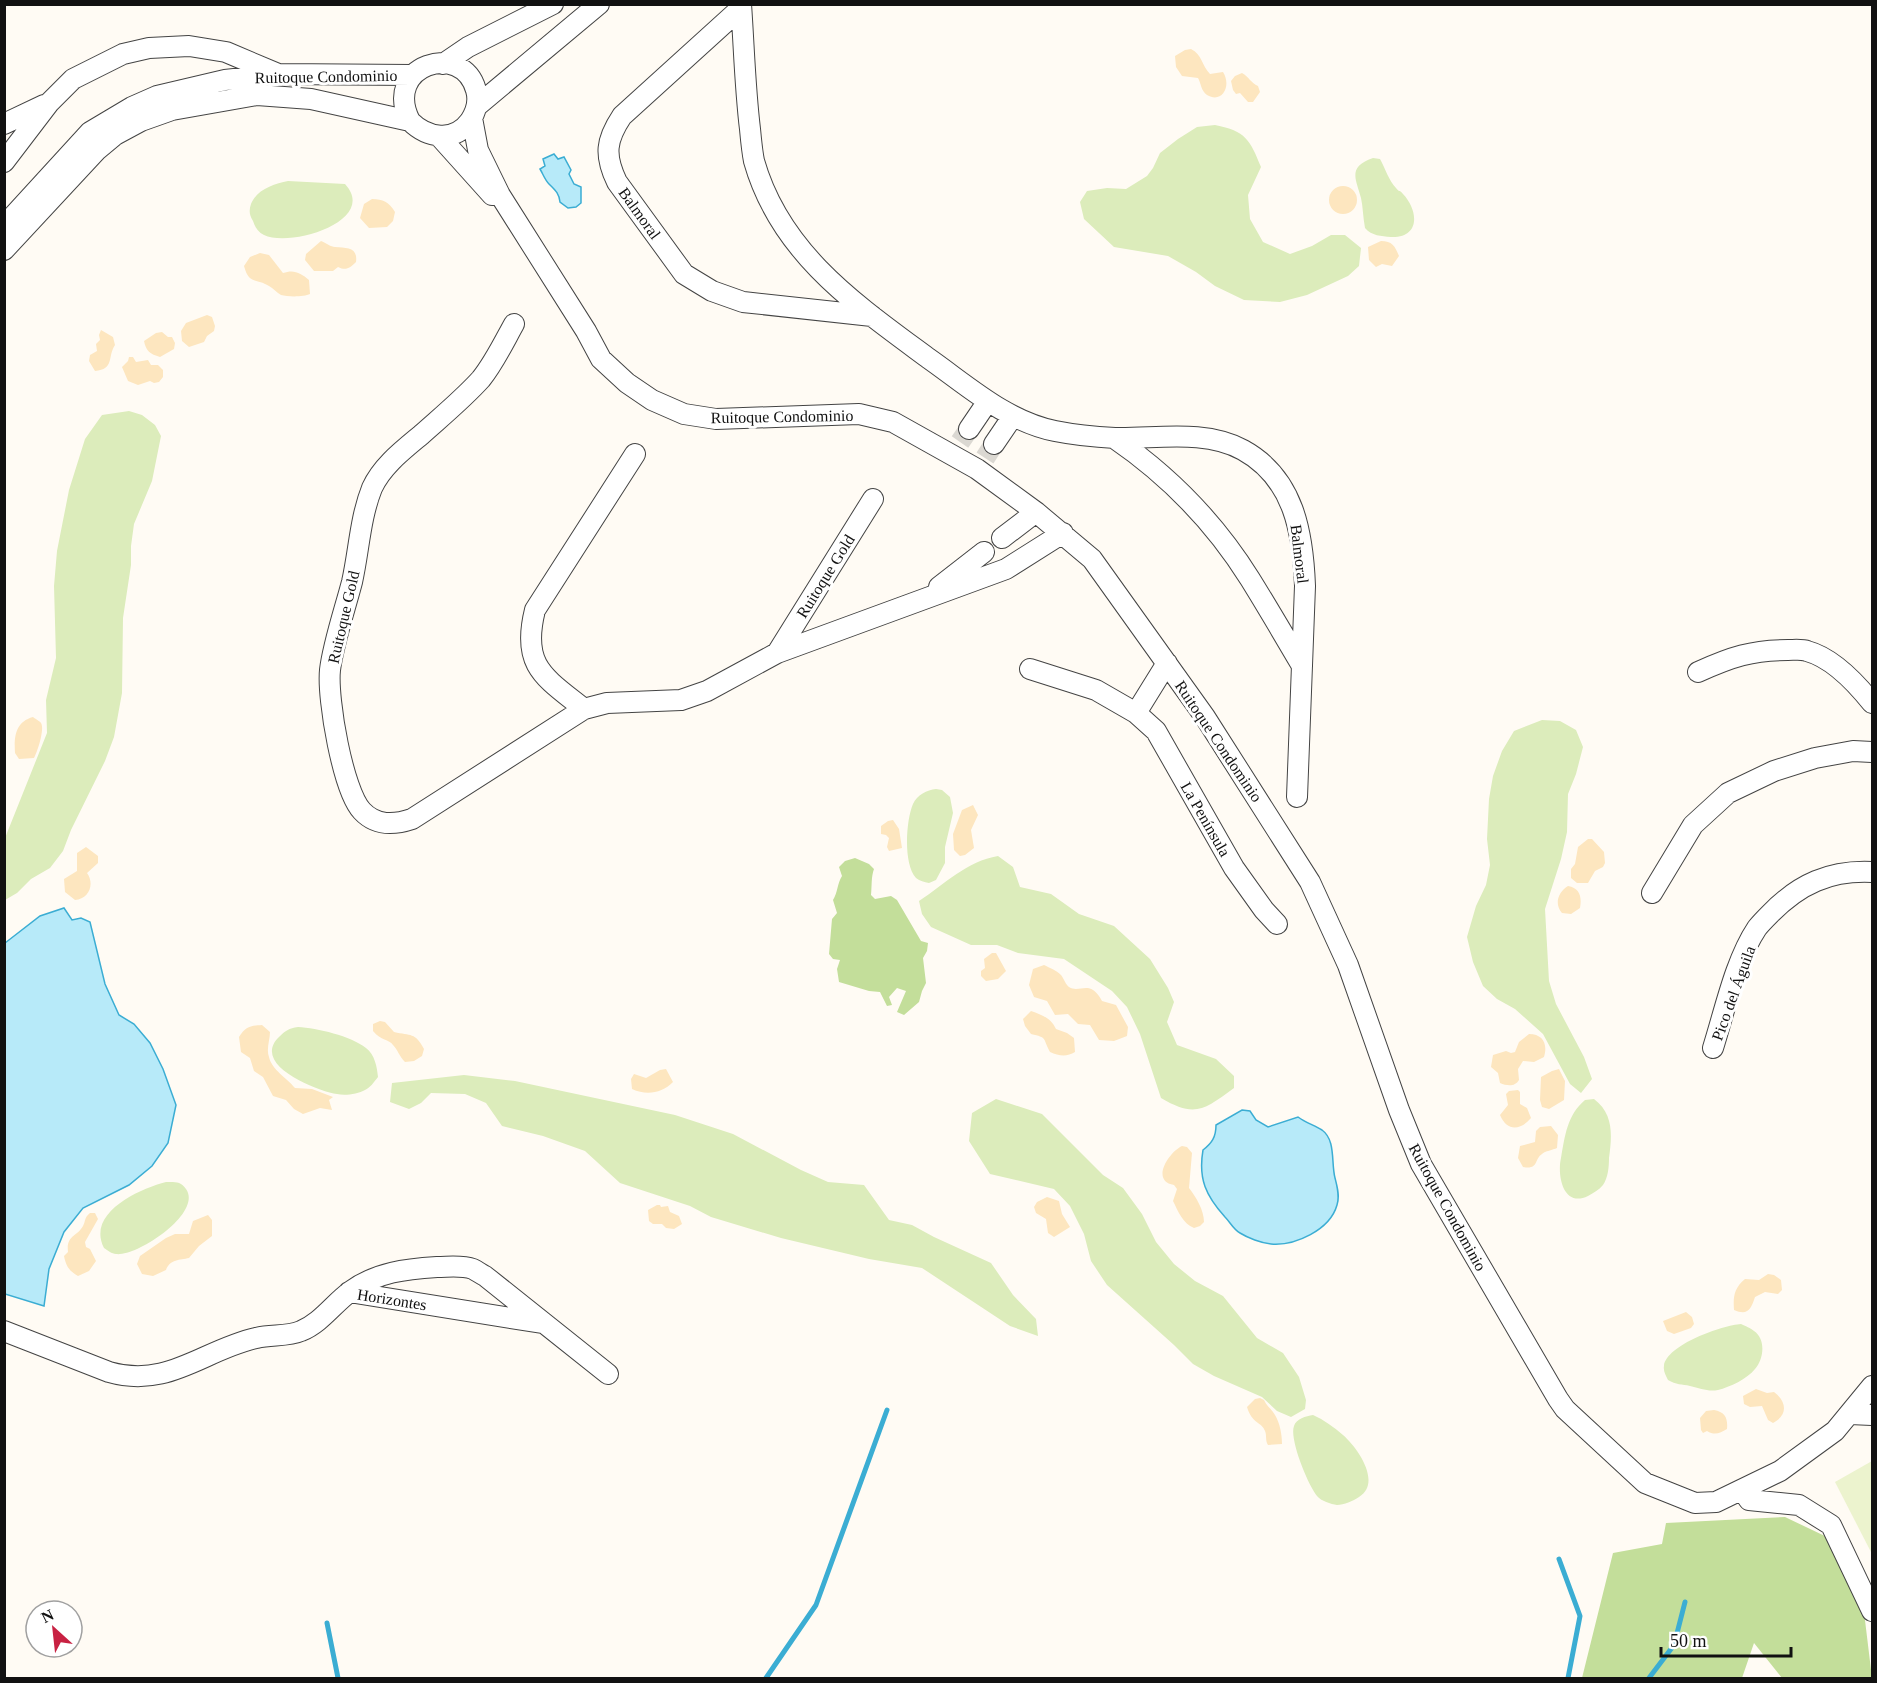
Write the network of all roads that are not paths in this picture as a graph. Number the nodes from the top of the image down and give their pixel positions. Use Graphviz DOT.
graph roads {
  1 [pos="553,4"];
  2 [pos="599,4"];
  3 [pos="741,6"];
  4 [pos="443,64"];
  5 [pos="278,74"];
  6 [pos="412,75"];
  7 [pos="49,102"];
  8 [pos="475,112"];
  9 [pos="410,121"];
  10 [pos="4,124"];
  11 [pos="440,136"];
  12 [pos="4,162"];
  13 [pos="500,195"];
  14 [pos="4,226"];
  15 [pos="4,250"];
  16 [pos="872,316"];
  17 [pos="514,324"];
  18 [pos="988,401"];
  19 [pos="1012,416"];
  20 [pos="1114,438"];
  21 [pos="960,442"];
  22 [pos="635,454"];
  23 [pos="985,457"];
  24 [pos="873,499"];
  25 [pos="1036,512"];
  26 [pos="1063,533"];
  27 [pos="1002,538"];
  28 [pos="984,552"];
  29 [pos="926,597"];
  30 [pos="777,653"];
  31 [pos="1167,663"];
  32 [pos="1302,666"];
  33 [pos="1030,669"];
  34 [pos="1698,672"];
  35 [pos="1872,703"];
  36 [pos="584,709"];
  37 [pos="1136,713"];
  38 [pos="1872,752"];
  39 [pos="1297,797"];
  40 [pos="1872,872"];
  41 [pos="1652,893"];
  42 [pos="1277,924"];
  43 [pos="1713,1048"];
  44 [pos="349,1292"];
  45 [pos="545,1323"];
  46 [pos="4,1330"];
  47 [pos="608,1374"];
  48 [pos="1872,1386"];
  49 [pos="1850,1414"];
  50 [pos="1872,1415"];
  51 [pos="1742,1490"];
  52 [pos="1872,1611"];
  1 -- 4 [label="street, Ruitoque Condominio"];
  2 -- 8 [label="street"];
  3 -- 16 [label="street, Balmoral"];
  3 -- 16 [label="street, Balmoral"];
  4 -- 6 [label="street, Ruitoque Condominio"];
  4 -- 8 [label="street, Ruitoque Condominio"];
  5 -- 6 [label="street, Ruitoque Condominio"];
  5 -- 7 [label="street"];
  5 -- 14 [label="street, Ruitoque Condominio"];
  6 -- 9 [label="street, Ruitoque Condominio"];
  7 -- 10 [label="street"];
  7 -- 12 [label="street"];
  8 -- 11 [label="street"];
  8 -- 13 [label="street, Ruitoque Condominio"];
  9 -- 11 [label="street, Ruitoque Condominio"];
  9 -- 15 [label="street, Ruitoque Condominio"];
  11 -- 13 [label="street, Ruitoque Condominio"];
  13 -- 21 [label="street, Ruitoque Condominio"];
  16 -- 18 [label="street, Balmoral"];
  17 -- 36 [label="street, Ruitoque Gold"];
  18 -- 19 [label="street, Balmoral"];
  18 -- 21 [label="street"];
  19 -- 20 [label="street, Balmoral"];
  19 -- 23 [label="street"];
  20 -- 32 [label="street"];
  20 -- 32 [label="street, Balmoral"];
  21 -- 23 [label="street, Ruitoque Condominio"];
  22 -- 36 [label="street"];
  23 -- 25 [label="street, Ruitoque Condominio"];
  24 -- 30 [label="street, Ruitoque Gold"];
  25 -- 26 [label="street, Ruitoque Condominio"];
  25 -- 27 [label="street"];
  26 -- 29 [label="street, Ruitoque Gold"];
  26 -- 31 [label="street, Ruitoque Condominio"];
  28 -- 29 [label="street, Ruitoque Gold"];
  29 -- 30 [label="street, Ruitoque Gold"];
  30 -- 36 [label="street, Ruitoque Gold"];
  31 -- 37 [label="street"];
  31 -- 51 [label="street, Ruitoque Condominio"];
  32 -- 39 [label="street, Balmoral"];
  33 -- 37 [label="street, La Península"];
  34 -- 35 [label="street"];
  37 -- 42 [label="street, La Península"];
  38 -- 41 [label="street"];
  40 -- 43 [label="street, Pico del Águila"];
  44 -- 45 [label="street, Horizontes"];
  44 -- 45 [label="street, Horizontes"];
  44 -- 46 [label="street"];
  45 -- 47 [label="street, Horizontes"];
  48 -- 49 [label="street, Ruitoque Condominio"];
  49 -- 50 [label="street"];
  49 -- 51 [label="street, Ruitoque Condominio"];
  51 -- 52 [label="street"];
}
